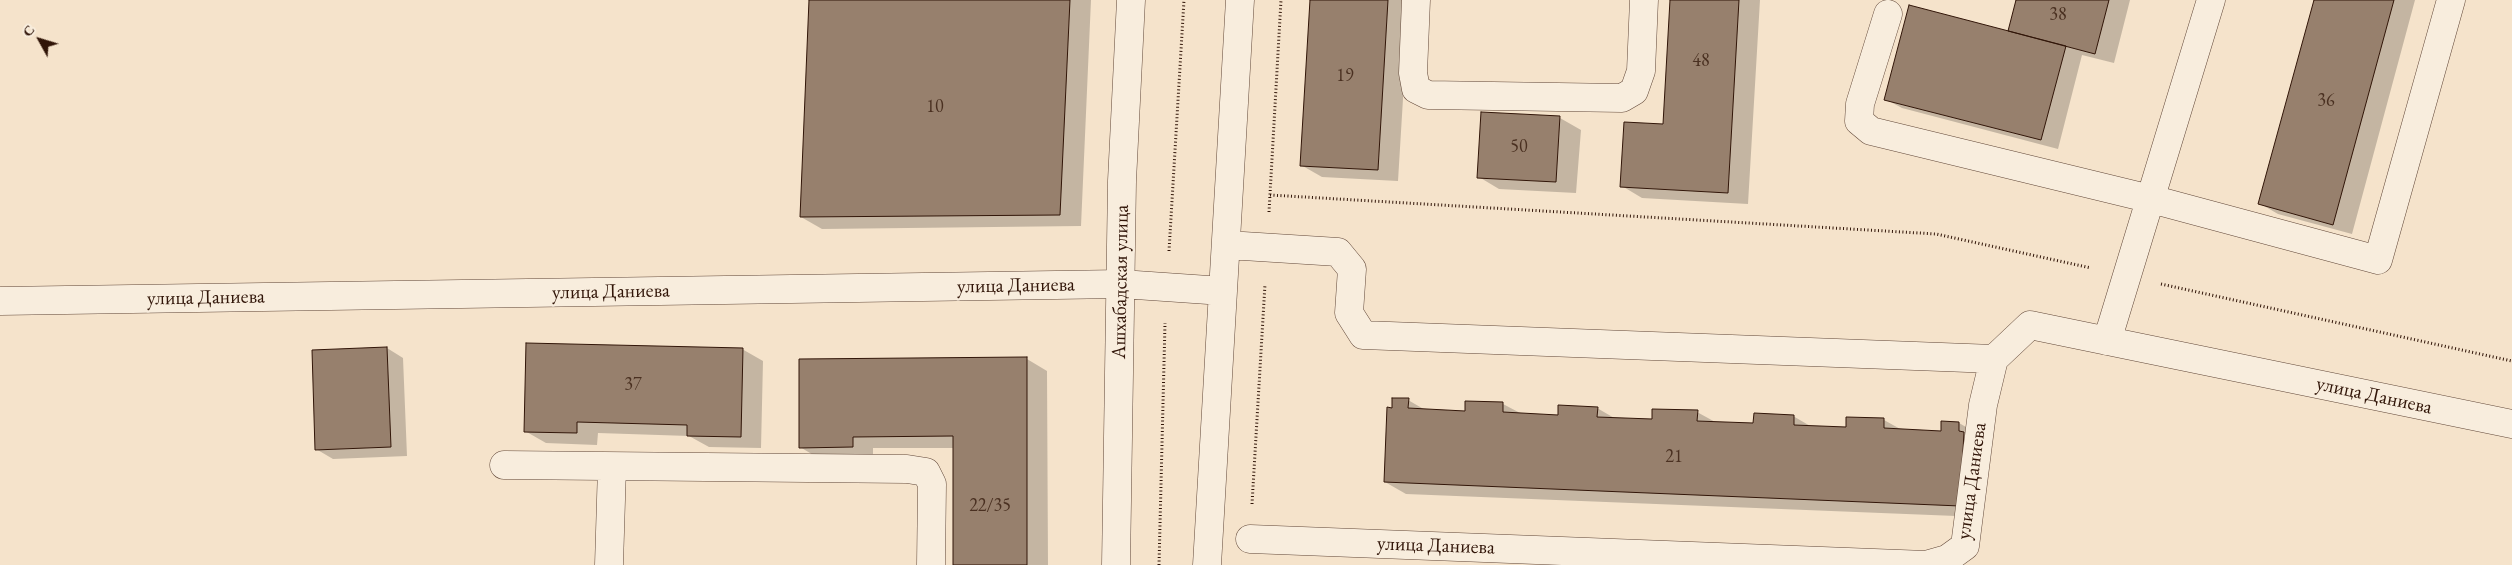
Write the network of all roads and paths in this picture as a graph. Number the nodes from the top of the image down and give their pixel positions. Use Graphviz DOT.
graph roads {
  1 [pos="1131,0"];
  2 [pos="1240,0"];
  3 [pos="1416,0"];
  4 [pos="1644,0"];
  5 [pos="2211,0"];
  6 [pos="2451,0"];
  7 [pos="1888,14"];
  8 [pos="1270,196"];
  9 [pos="2151,199"];
  10 [pos="1227,245"];
  11 [pos="2127,276"];
  12 [pos="1121,284"];
  13 [pos="1223,291"];
  14 [pos="0,301"];
  15 [pos="2108,341"];
  16 [pos="1994,359"];
  17 [pos="2512,361"];
  18 [pos="2511,418"];
  19 [pos="504,465"];
  20 [pos="612,467"];
  21 [pos="1250,539"];
  22 [pos="610,565"];
  23 [pos="931,565"];
  24 [pos="1116,565"];
  25 [pos="1207,565"];
  1 -- 12 [label="street, Ашхабадская улица"];
  2 -- 10 [label="street"];
  3 -- 4 [label="street"];
  5 -- 9 [label="street"];
  6 -- 9 [label="street"];
  7 -- 9 [label="street"];
  8 -- 11 [label="path"];
  9 -- 11 [label="street"];
  10 -- 13 [label="street"];
  10 -- 16 [label="street"];
  11 -- 15 [label="street"];
  11 -- 17 [label="path"];
  12 -- 13 [label="street, улица Даниева"];
  12 -- 14 [label="street, улица Даниева"];
  12 -- 24 [label="street, Ашхабадская улица"];
  13 -- 25 [label="street"];
  15 -- 16 [label="street, улица Даниева"];
  15 -- 18 [label="street, улица Даниева"];
  16 -- 21 [label="street, улица Даниева"];
  19 -- 20 [label="street"];
  20 -- 22 [label="street"];
  20 -- 23 [label="street"];
}
